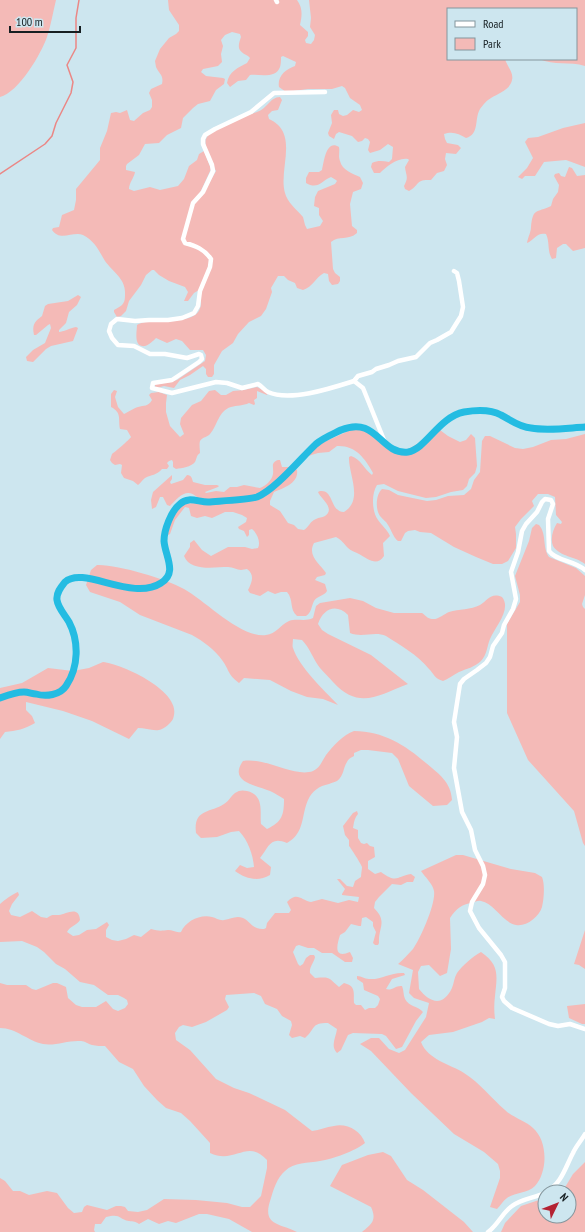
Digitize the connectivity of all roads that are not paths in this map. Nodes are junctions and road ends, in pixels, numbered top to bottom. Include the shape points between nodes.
1 (325, 92) dead end
2 (454, 271) dead end
3 (354, 381) junction
4 (585, 427) edge
5 (384, 442) junction
6 (585, 570) edge
7 (0, 698) edge
8 (585, 1029) edge
9 (585, 1134) edge
10 (557, 1184) edge
11 (537, 1196) edge
12 (488, 1232) edge

1 - 3 street via 274,93 251,112 206,135 203,144 213,171 203,192 193,203 183,239 186,243 201,249 211,259 200,291 198,308 192,314 177,319 117,319 111,324 110,333 118,345 137,347 150,354 187,358 202,355 199,362 176,378 153,384 152,388 155,390 172,393 207,383 221,382 242,388 258,384 275,394 303,394
2 - 3 street via 457,273 463,307 461,316 451,332 430,343 416,357 376,369 358,376
3 - 5 street via 363,388
4 - 5 highway via 532,429 495,412 474,410 450,417 412,451 401,452
5 - 7 highway via 369,430 354,426 343,429 317,443 270,489 259,496 183,502 174,511 165,533 164,544 170,568 168,576 162,582 151,588 136,589 78,576 69,579 59,590 58,604 72,628 76,643 72,674 63,690 51,695 25,692
6 - 8 street via 573,562 556,557 549,551 548,519 553,504 549,499 545,499 522,531 511,572 516,599 513,609 486,663 460,684 454,722 457,737 454,768 462,812 471,830 485,874 470,911 479,928 505,962 505,988 502,997 504,1001 512,1008 549,1024 570,1024
9 - 10 street
11 - 12 street via 513,1205

